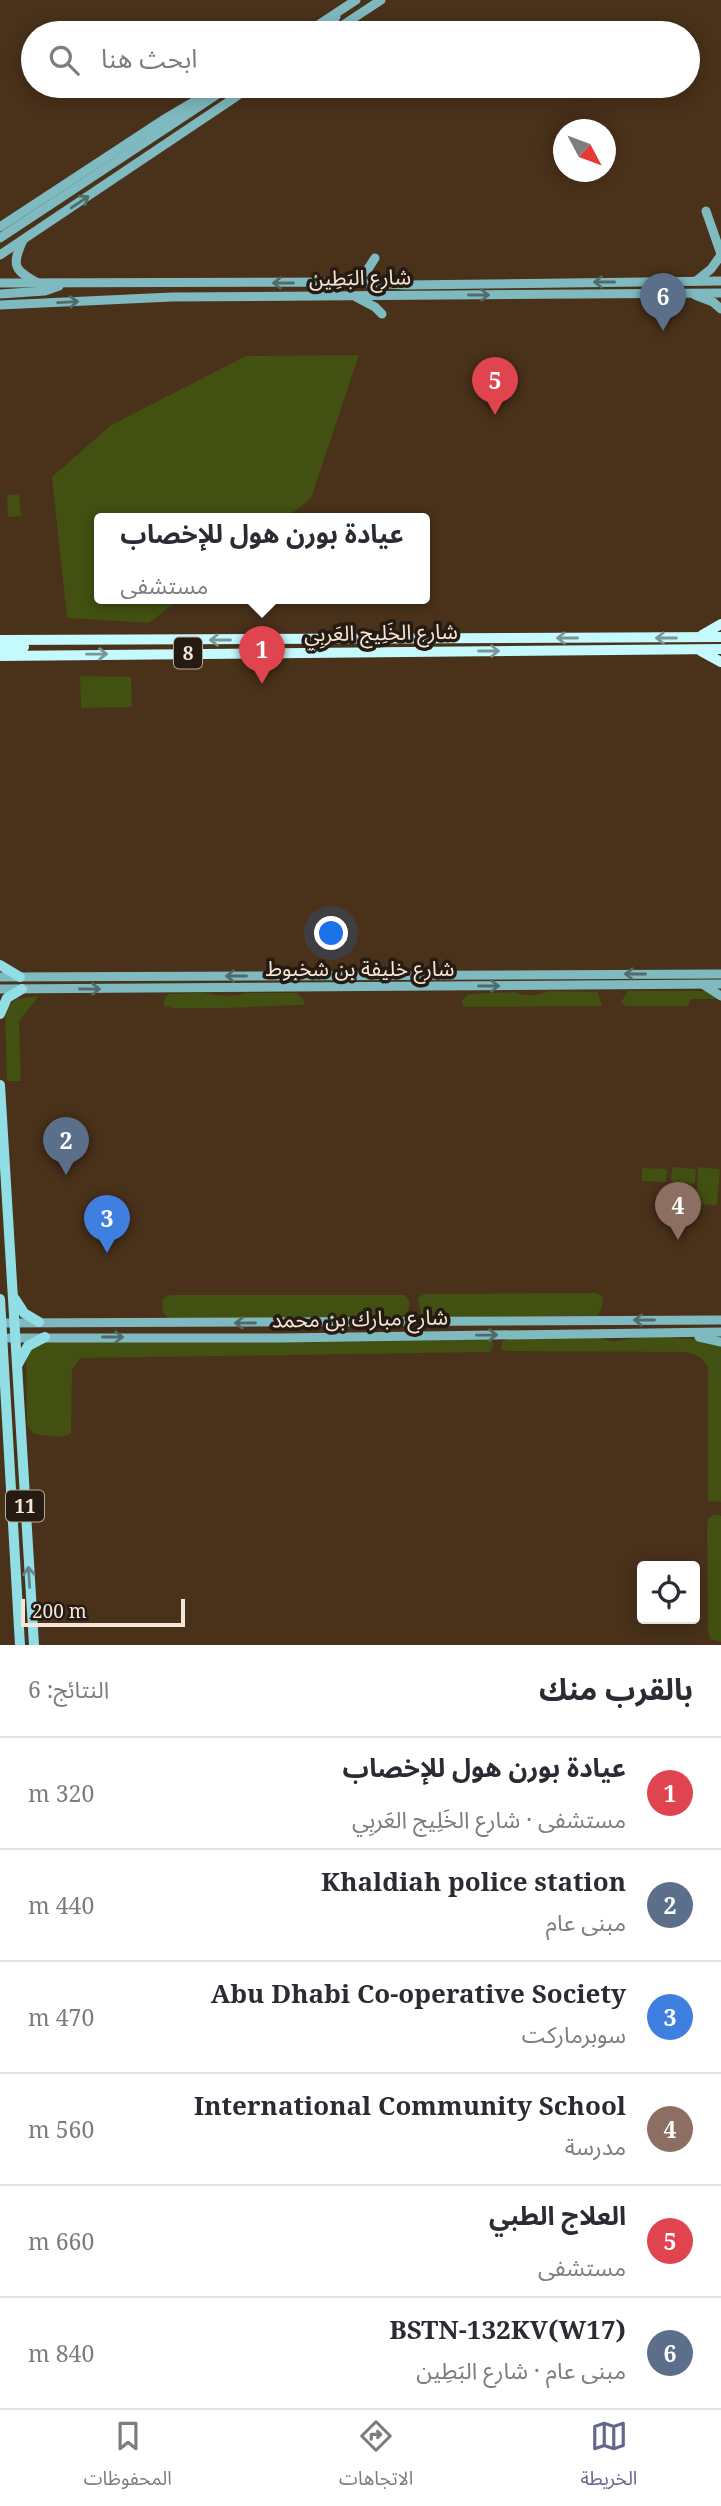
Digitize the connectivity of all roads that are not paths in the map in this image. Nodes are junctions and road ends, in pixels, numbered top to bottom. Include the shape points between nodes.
1 (356, 0) edge
2 (381, 0) edge
3 (347, 6) junction
4 (324, 21) edge
5 (334, 21) edge
6 (349, 21) edge
7 (200, 98) edge
8 (212, 98) edge
9 (234, 98) edge
10 (706, 211) dead end
11 (0, 227) edge
12 (0, 238) edge
13 (24, 240) junction
14 (721, 254) edge
15 (0, 255) edge
16 (375, 258) dead end
17 (696, 281) junction
18 (721, 281) edge
19 (351, 282) junction
20 (0, 283) edge
21 (64, 283) junction
22 (40, 284) junction
23 (691, 293) junction
24 (721, 293) edge
25 (0, 294) edge
26 (354, 296) junction
27 (0, 305) edge
28 (721, 309) edge
29 (382, 314) dead end
30 (721, 624) edge
31 (721, 637) edge
32 (696, 643) junction
33 (2, 648) edge
34 (721, 649) edge
35 (721, 662) edge
36 (721, 963) edge
37 (0, 965) edge
38 (703, 974) junction
39 (721, 974) edge
40 (0, 977) edge
41 (20, 977) junction
42 (721, 984) edge
43 (702, 985) junction
44 (0, 989) edge
45 (22, 989) junction
46 (721, 996) edge
47 (0, 1014) edge
48 (0, 1085) edge
49 (14, 1297) junction
50 (0, 1299) edge
51 (721, 1312) edge
52 (717, 1320) edge
53 (15, 1322) junction
54 (39, 1322) junction
55 (1, 1323) edge
56 (673, 1332) junction
57 (721, 1332) edge
58 (45, 1337) junction
59 (1, 1338) edge
60 (15, 1338) junction
61 (721, 1342) edge
62 (0, 1358) edge
63 (16, 1368) junction
64 (5, 1369) junction
65 (20, 1645) edge
66 (34, 1645) edge

1 - 3 main road
2 - 6 main road
3 - 4 main road
3 - 5 main road
7 - 11 main road
8 - 12 main road
13 -> 9 main road
10 - 14 main road
13 - 15 main road
13 - 22 main road via 16,266
14 - 17 main road via 711,270
16 - 19 main road via 366,272
17 - 18 main road, شارع البَطِين
17 -> 19 main road, شارع البَطِين
19 -> 21 main road, شارع البَطِين
20 - 22 main road, شارع البَطِين
21 - 22 main road, شارع البَطِين
21 - 25 main road via 45,291
23 - 24 main road, شارع البَطِين
26 -> 23 main road, شارع البَطِين
23 - 28 main road
27 -> 26 main road, شارع البَطِين via 172,297
26 - 29 main road
30 - 32 highway
31 - 32 highway, شارع الخَلِيج العَربِي / 8
33 -> 32 highway, شارع الخَلِيج العَربِي / 8
32 -> 33 highway, شارع الخَلِيج العَربِي / 8 via 68,641
32 - 34 highway, شارع الخَلِيج العَربِي / 8
32 - 35 highway
36 - 38 main road
37 - 41 main road
38 - 39 main road, شارع خليفة بن شخبوط
38 -> 41 main road, شارع خليفة بن شخبوط
40 - 41 main road, شارع خليفة بن شخبوط
42 - 43 main road, شارع خليفة بن شخبوط
45 -> 43 main road, شارع خليفة بن شخبوط
43 - 46 main road
44 - 45 main road, شارع خليفة بن شخبوط
45 - 47 main road via 5,1001
48 - 49 main road, 11
49 - 53 main road, 11
49 - 54 main road via 24,1313
50 - 55 main road, 11
51 - 52 main road
52 -> 54 main road, شارع مبارك بن محمد
53 - 54 main road, شارع مبارك بن محمد
53 - 55 main road, شارع مبارك بن محمد
53 - 60 main road, 11
55 - 59 main road, 11
56 - 57 main road, شارع مبارك بن محمد
58 -> 56 main road, شارع مبارك بن محمد
56 - 61 main road
58 - 60 main road, شارع مبارك بن محمد
58 - 63 main road via 28,1346
59 - 60 main road, شارع مبارك بن محمد
59 - 64 main road, 11
60 - 63 main road, 11
62 - 64 main road
66 -> 63 main road, 11
64 - 65 main road, 11

